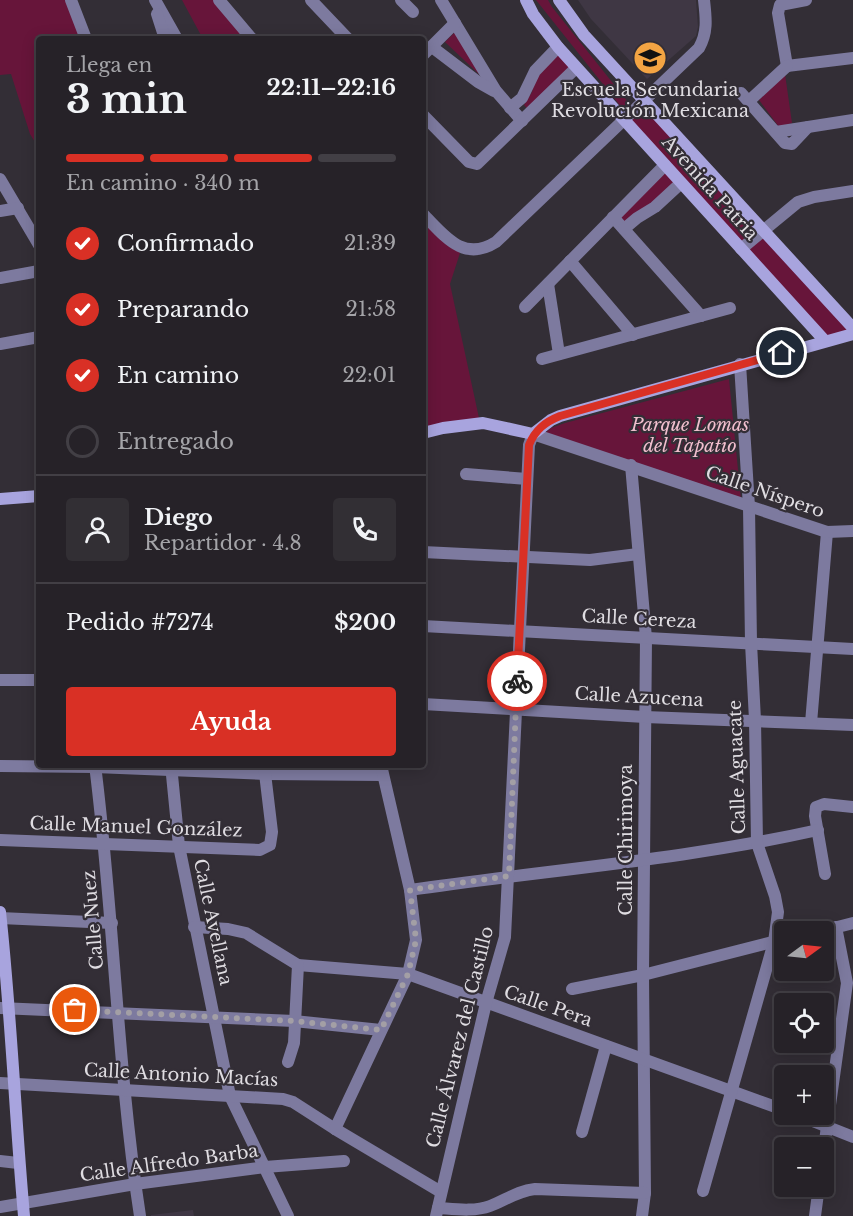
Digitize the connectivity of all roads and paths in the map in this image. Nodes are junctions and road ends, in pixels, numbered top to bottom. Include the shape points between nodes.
1 (70, 0) edge
2 (154, 0) edge
3 (219, 0) edge
4 (311, 0) edge
5 (401, 0) edge
6 (441, 0) edge
7 (526, 0) edge
8 (559, 0) edge
9 (704, 0) edge
10 (807, 0) edge
11 (413, 12) dead end
12 (456, 23) junction
13 (85, 36) edge
14 (164, 36) edge
15 (175, 36) edge
16 (249, 36) edge
17 (345, 36) edge
18 (558, 47) junction
19 (427, 51) edge
20 (853, 58) edge
21 (787, 66) junction
22 (576, 68) junction
23 (495, 91) junction
24 (644, 101) junction
25 (510, 108) junction
26 (426, 119) edge
27 (624, 120) junction
28 (853, 120) edge
29 (522, 121) junction
30 (664, 165) junction
31 (0, 178) edge
32 (681, 183) junction
33 (853, 191) edge
34 (18, 208) junction
35 (0, 211) edge
36 (426, 217) edge
37 (613, 217) junction
38 (624, 229) junction
39 (763, 230) junction
40 (36, 240) edge
41 (741, 249) junction
42 (570, 261) junction
43 (36, 272) edge
44 (0, 278) edge
45 (548, 284) junction
46 (525, 307) dead end
47 (730, 308) dead end
48 (701, 316) junction
49 (853, 328) edge
50 (853, 334) edge
51 (633, 335) junction
52 (36, 338) edge
53 (825, 342) junction
54 (0, 344) edge
55 (559, 354) junction
56 (542, 359) dead end
57 (740, 364) junction
58 (426, 432) edge
59 (533, 434) junction
60 (631, 465) junction
61 (466, 474) dead end
62 (527, 479) junction
63 (36, 496) edge
64 (0, 499) edge
65 (749, 507) junction
66 (853, 531) edge
67 (827, 532) junction
68 (426, 552) edge
69 (638, 554) junction
70 (524, 557) junction
71 (426, 626) edge
72 (520, 630) junction
73 (646, 638) junction
74 (750, 643) junction
75 (817, 647) junction
76 (853, 649) edge
77 (0, 680) edge
78 (36, 680) edge
79 (426, 704) edge
80 (515, 709) junction
81 (645, 717) junction
82 (755, 720) junction
83 (812, 723) junction
84 (853, 725) edge
85 (0, 766) edge
86 (36, 766) edge
87 (95, 768) edge
88 (171, 768) edge
89 (265, 770) edge
90 (382, 770) edge
91 (853, 807) edge
92 (818, 830) junction
93 (0, 840) edge
94 (757, 843) junction
95 (104, 844) junction
96 (178, 846) junction
97 (644, 861) junction
98 (825, 874) dead end
99 (509, 876) junction
100 (410, 890) junction
101 (0, 912) edge
102 (0, 918) edge
103 (778, 921) edge
104 (112, 923) junction
105 (853, 923) edge
106 (194, 927) junction
107 (836, 927) joint
108 (774, 941) edge
109 (774, 956) edge
110 (298, 965) junction
111 (408, 974) junction
112 (644, 975) junction
113 (572, 990) dead end
114 (486, 1003) junction
115 (4, 1008) edge
116 (118, 1012) junction
117 (215, 1019) junction
118 (294, 1021) junction
119 (381, 1030) junction
120 (606, 1046) junction
121 (645, 1059) junction
122 (288, 1062) dead end
123 (0, 1083) edge
124 (15, 1084) junction
125 (124, 1090) junction
126 (732, 1090) junction
127 (230, 1096) junction
128 (774, 1106) edge
129 (826, 1126) junction
130 (335, 1129) junction
131 (582, 1132) dead end
132 (825, 1137) edge
133 (853, 1137) edge
134 (0, 1161) edge
135 (344, 1161) dead end
136 (18, 1163) junction
137 (265, 1167) junction
138 (135, 1184) junction
139 (703, 1191) dead end
140 (441, 1192) junction
141 (645, 1193) junction
142 (818, 1197) edge
143 (0, 1207) edge
144 (23, 1210) edge
145 (437, 1212) edge
146 (140, 1216) edge
147 (288, 1216) edge
148 (642, 1216) edge
149 (815, 1216) edge

1 - 13 street
2 - 14 street
2 - 15 street
3 - 16 street
4 - 17 street
5 - 11 street
6 - 12 street
7 - 18 street, Avenida Patria
8 - 24 street, Avenida Patria
9 - 24 street via 707,26 699,48
10 - 21 street via 780,5
12 - 19 street
12 - 23 street
18 - 22 street, Avenida Patria
18 - 25 street via 535,71 522,98
19 - 23 street
20 - 21 street
21 - 28 street via 745,97 776,132
22 - 27 street, Avenida Patria
22 - 29 street
23 - 25 street
24 - 27 street
24 - 39 street, Avenida Patria
25 - 29 street
26 - 29 street via 474,164
27 - 30 street, Avenida Patria
27 - 36 street via 487,248 476,251 458,246
30 - 32 street, Avenida Patria
30 - 37 street
31 - 34 street
32 - 38 street
32 - 41 street, Avenida Patria
33 - 39 street via 798,202
34 - 35 street
34 - 40 street
37 - 38 street
37 - 42 street
38 - 48 street
39 - 41 street
39 - 49 street, Avenida Patria
41 - 53 street, Avenida Patria
42 - 45 street
42 - 51 street
43 - 44 street
45 - 46 street
45 - 55 street
47 - 48 street
48 - 51 street
50 - 53 street
51 - 55 street
52 - 54 street
53 - 57 street
55 - 56 street
57 - 59 street via 560,416
57 - 65 street, Calle Aguacate
58 - 59 street, Calle Níspero via 483,423
59 - 60 street, Calle Níspero
59 - 62 street, Calle Álvarez del Castillo
60 - 65 street, Calle Níspero
60 - 69 street, Calle Chirimoya
61 - 62 street
62 - 70 street, Calle Álvarez del Castillo
63 - 64 street
65 - 67 street, Calle Níspero
65 - 74 street, Calle Aguacate
66 - 67 street, Calle Níspero
67 - 75 street
68 - 70 street
69 - 70 street via 590,560
69 - 73 street, Calle Chirimoya
70 - 72 street, Calle Álvarez del Castillo
71 - 72 street, Calle Cereza
72 - 73 street, Calle Cereza
72 - 80 street, Calle Álvarez del Castillo
73 - 74 street, Calle Cereza
73 - 81 street, Calle Chirimoya
74 - 75 street, Calle Cereza
74 - 82 street, Calle Aguacate
75 - 76 street, Calle Cereza
75 - 83 street
77 - 78 street
79 - 80 street, Calle Azucena
80 - 81 street, Calle Azucena
80 - 99 street, Calle Álvarez del Castillo
81 - 82 street, Calle Azucena
81 - 97 street, Calle Chirimoya
82 - 83 street, Calle Azucena
82 - 94 street, Calle Aguacate
83 - 84 street, Calle Azucena
85 - 86 street
87 - 95 street, Calle Nuez
88 - 89 street
88 - 96 street, Calle Avellana
89 - 90 street
89 - 96 street, Calle Manuel González via 270,845 260,850
90 - 100 street
91 - 92 street via 816,807
92 - 94 street
92 - 98 street
93 - 95 street, Calle Manuel González
94 - 97 street
94 - 103 street, Calle Aguacate via 775,896
95 - 96 street, Calle Manuel González
95 - 104 street, Calle Nuez
96 - 106 street, Calle Avellana
97 - 99 street
97 - 112 street, Calle Chirimoya
99 - 100 street
99 - 114 street, Calle Álvarez del Castillo via 505,937
100 - 111 street via 416,940
101 - 102 street
102 - 104 street
102 - 115 street
104 - 116 street, Calle Nuez
105 - 107 street
106 - 110 street, Calle Pera via 246,933
106 - 117 street, Calle Avellana
107 - 129 street via 847,983
108 - 112 street
109 - 126 street, Calle Aguacate
110 - 111 street, Calle Pera
110 - 118 street
111 - 114 street, Calle Pera
111 - 119 street
112 - 113 street
112 - 121 street, Calle Chirimoya
114 - 120 street, Calle Pera
114 - 140 street, Calle Álvarez del Castillo
115 - 116 street
115 - 124 street
116 - 117 street
116 - 125 street, Calle Nuez
117 - 118 street
117 - 127 street, Calle Avellana
118 - 119 street
118 - 122 street via 294,1043
119 - 130 street
120 - 121 street, Calle Pera
120 - 131 street
121 - 126 street, Calle Pera
121 - 141 street, Calle Chirimoya
123 - 124 street, Calle Antonio Macías
124 - 125 street, Calle Antonio Macías
124 - 136 street
125 - 127 street, Calle Antonio Macías
125 - 138 street, Calle Nuez
126 - 128 street, Calle Pera
126 - 139 street, Calle Aguacate
127 - 130 street, Calle Antonio Macías via 283,1098
127 - 137 street, Calle Avellana
129 - 132 street
129 - 133 street
130 - 140 street, Calle Antonio Macías
134 - 136 street
135 - 137 street, Calle Alfredo Barba
136 - 144 street
137 - 138 street, Calle Alfredo Barba
137 - 147 street, Calle Avellana
138 - 144 street, Calle Alfredo Barba
138 - 146 street, Calle Nuez
140 - 145 street, Calle Álvarez del Castillo
141 - 145 street via 522,1190 489,1206
141 - 148 street, Calle Chirimoya
142 - 149 street
143 - 144 street, Calle Alfredo Barba

